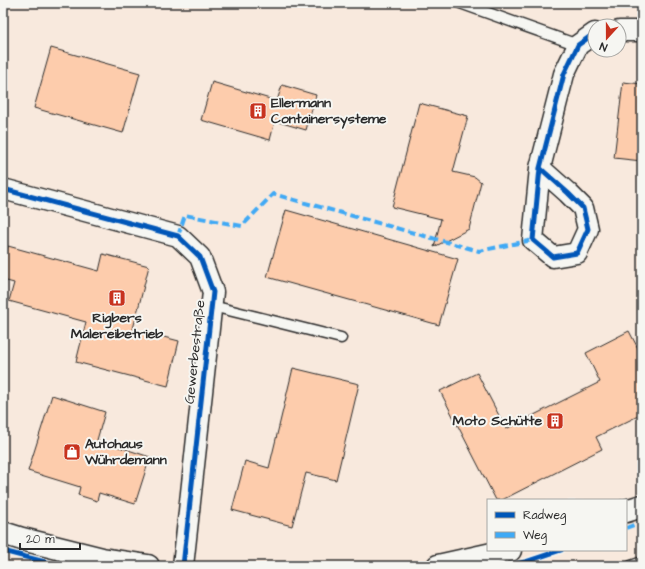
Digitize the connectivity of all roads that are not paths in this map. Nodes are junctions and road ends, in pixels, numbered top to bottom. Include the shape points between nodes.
1 (460, 3) edge
2 (485, 7) edge
3 (627, 31) edge
4 (642, 31) edge
5 (587, 39) edge
6 (578, 45) junction
7 (540, 168) dead end
8 (3, 189) edge
9 (212, 306) junction
10 (341, 338) dead end
11 (642, 506) edge
12 (627, 511) edge
13 (3, 533) edge
14 (506, 551) edge
15 (642, 562) edge
16 (148, 566) edge
17 (183, 566) edge
18 (438, 566) edge
19 (631, 566) edge

1 - 2 lane
2 - 6 lane
3 - 4 street
5 - 6 street
6 - 7 street via 564,74
8 - 9 street, Gewerbestraße via 178,236 200,257 213,292
9 - 10 lane
9 - 17 street, Gewerbestraße
11 - 12 street
13 - 16 street via 102,559
14 - 18 street
15 - 19 lane

